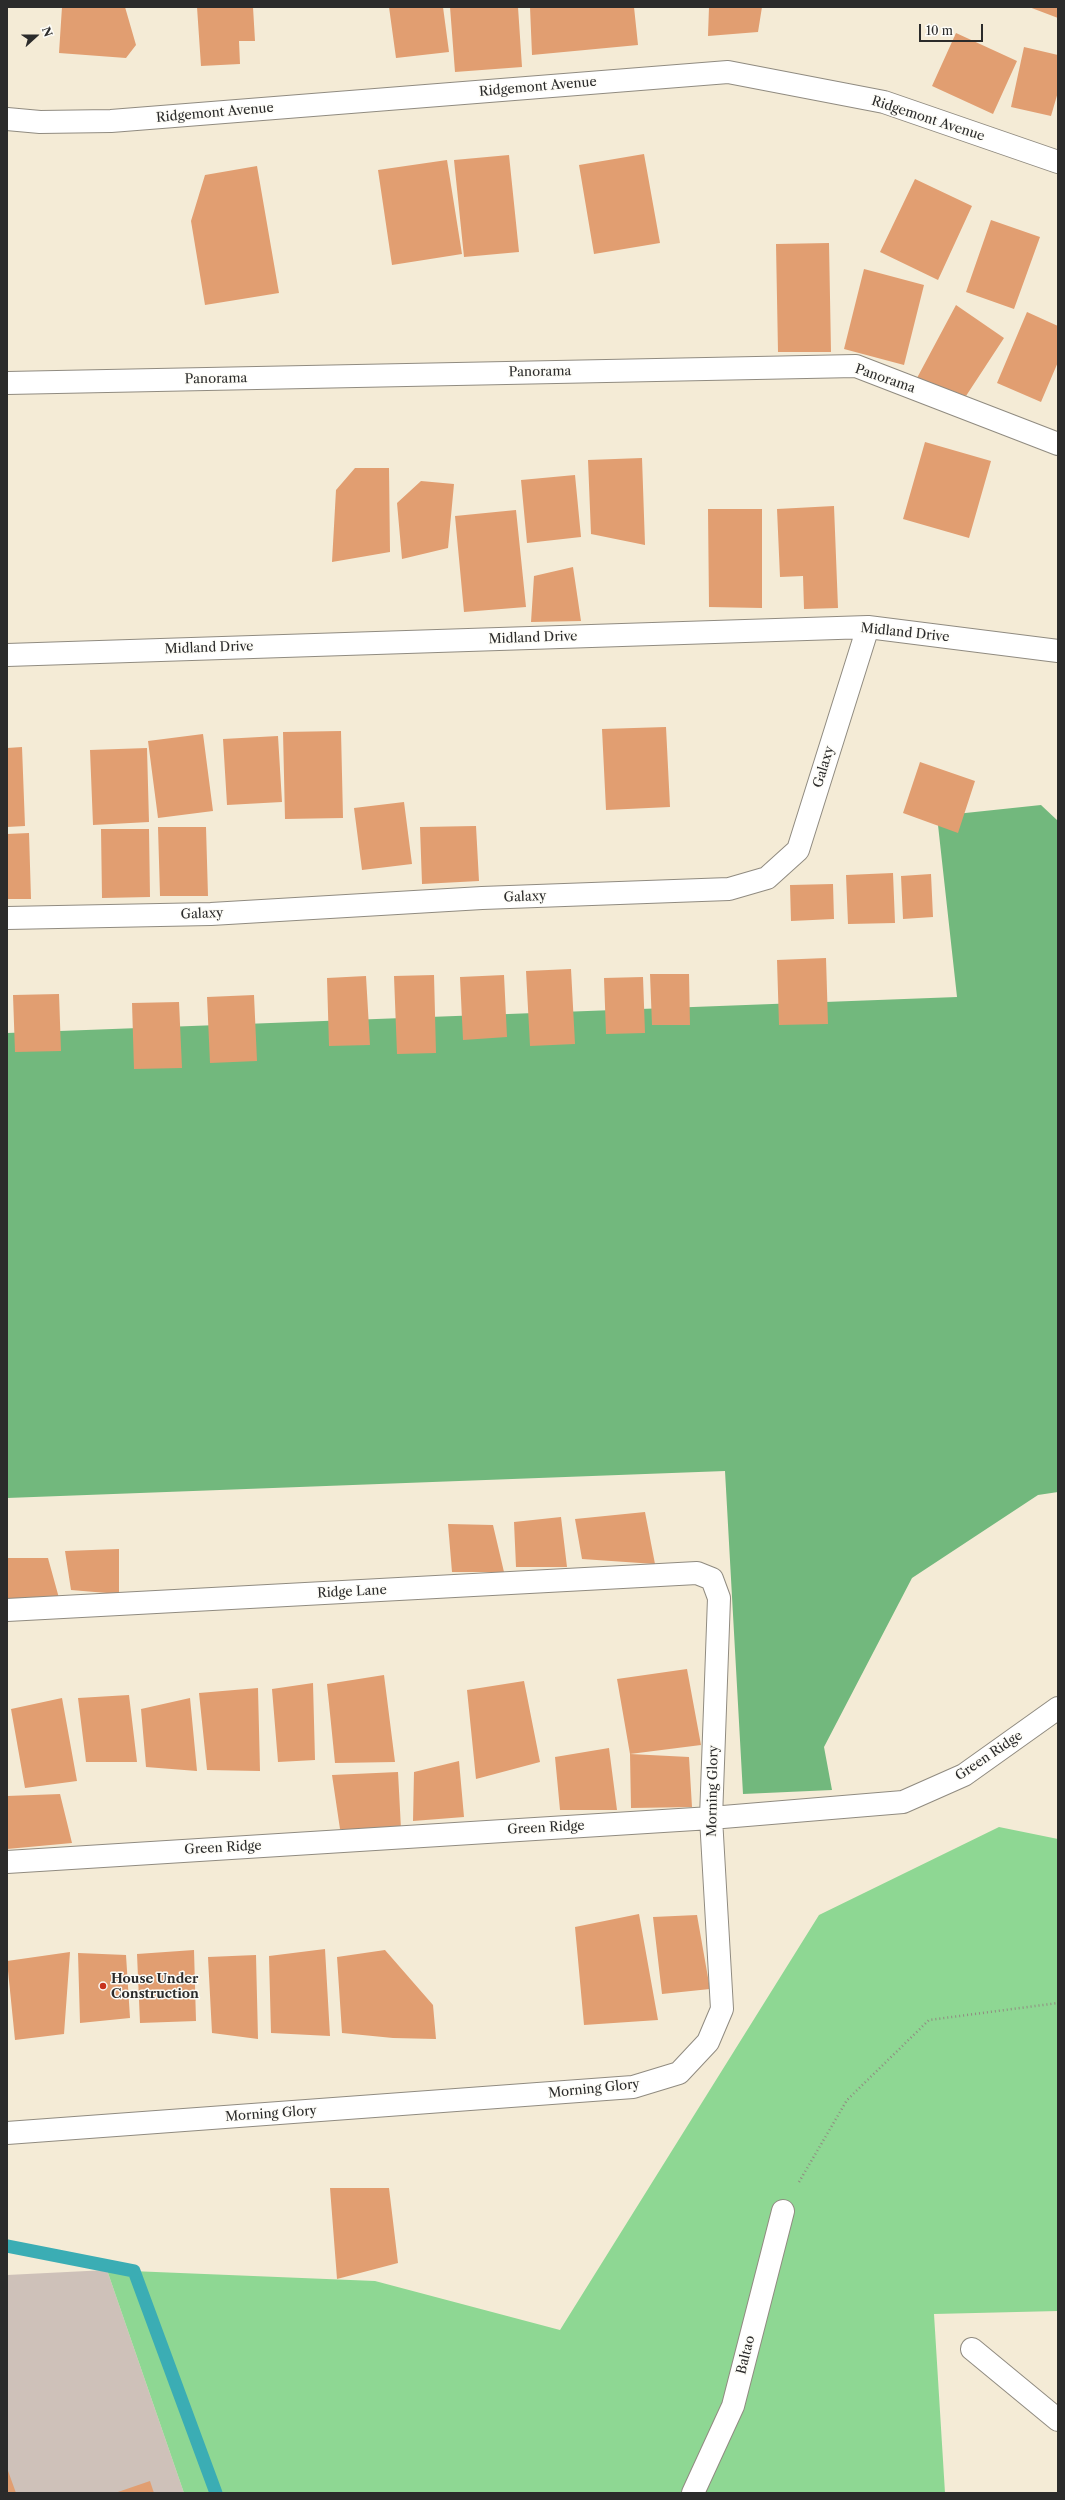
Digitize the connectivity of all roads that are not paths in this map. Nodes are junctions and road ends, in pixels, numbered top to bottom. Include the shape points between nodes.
1 (7, 119) edge
2 (1058, 162) edge
3 (7, 383) edge
4 (1058, 444) edge
5 (868, 627) junction
6 (1058, 652) edge
7 (7, 655) edge
8 (7, 918) edge
9 (697, 1573) joint
10 (7, 1610) edge
11 (1058, 1708) edge
12 (710, 1818) junction
13 (7, 1862) edge
14 (7, 2133) edge
15 (783, 2211) road end
16 (972, 2348) dead end
17 (1058, 2420) edge
18 (694, 2493) edge

1 - 2 street, Ridgemont Avenue via 40,122 111,121 728,72 884,102
3 - 4 street, Panorama via 856,366
5 - 6 street, Midland Drive
5 - 7 street, Midland Drive
5 - 8 street, Galaxy via 798,850 767,878 729,889 482,898 211,914
9 - 10 street, Ridge Lane
9 - 12 street, Morning Glory via 712,1580 719,1598
11 - 12 street, Green Ridge via 964,1775 903,1802
12 - 13 street, Green Ridge
12 - 14 street, Morning Glory via 722,2009 708,2042 679,2073 633,2088
15 - 18 street, Baltao via 733,2406
16 - 17 street

